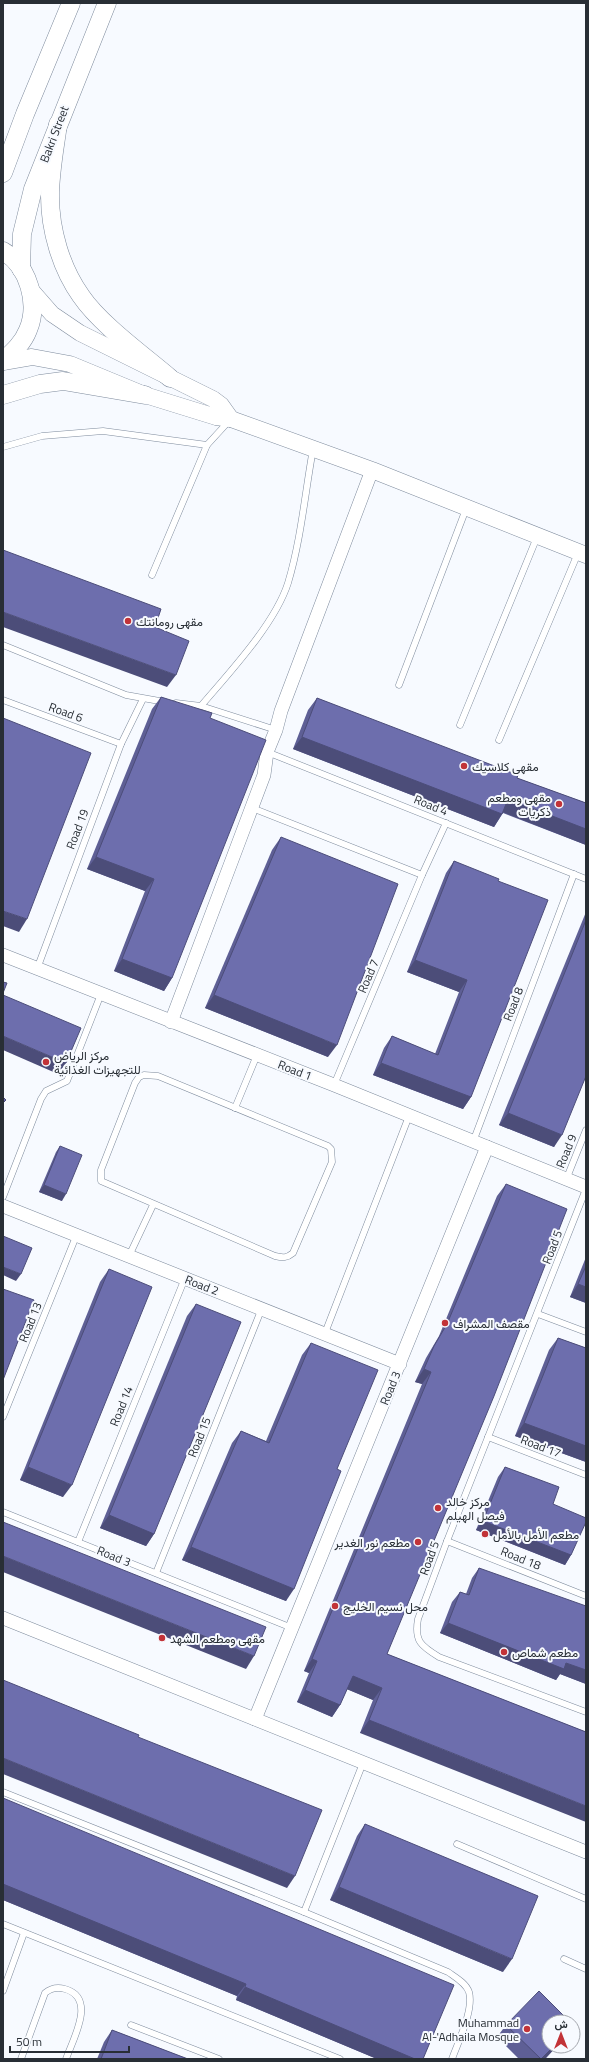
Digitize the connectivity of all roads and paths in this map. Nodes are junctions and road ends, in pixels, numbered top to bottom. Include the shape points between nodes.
1 (71, 3) edge
2 (107, 3) edge
3 (25, 114) junction
4 (58, 124) junction
5 (3, 149) edge
6 (3, 173) edge
7 (3, 251) edge
8 (21, 269) junction
9 (31, 290) junction
10 (3, 361) edge
11 (170, 378) junction
12 (3, 395) edge
13 (145, 395) junction
14 (231, 419) junction
15 (206, 445) junction
16 (3, 447) edge
17 (313, 448) junction
18 (372, 470) junction
19 (466, 507) junction
20 (537, 535) junction
21 (582, 553) edge
22 (152, 576) dead end
23 (3, 646) edge
24 (399, 685) dead end
25 (143, 699) junction
26 (3, 700) edge
27 (201, 706) junction
28 (460, 725) dead end
29 (276, 730) junction
30 (499, 740) dead end
31 (121, 744) junction
32 (267, 752) junction
33 (252, 808) junction
34 (446, 823) junction
35 (574, 874) junction
36 (422, 875) junction
37 (586, 879) edge
38 (3, 955) edge
39 (37, 969) junction
40 (101, 994) junction
41 (171, 1022) junction
42 (257, 1055) junction
43 (334, 1085) junction
44 (235, 1108) junction
45 (409, 1116) junction
46 (586, 1130) edge
47 (473, 1142) junction
48 (486, 1147) junction
49 (566, 1180) junction
50 (586, 1188) edge
51 (3, 1197) edge
52 (153, 1205) junction
53 (3, 1206) edge
54 (77, 1234) junction
55 (129, 1256) junction
56 (185, 1278) junction
57 (262, 1308) junction
58 (538, 1314) junction
59 (586, 1332) edge
60 (325, 1333) junction
61 (400, 1364) junction
62 (3, 1417) edge
63 (488, 1437) junction
64 (586, 1475) edge
65 (3, 1512) edge
66 (447, 1541) junction
67 (78, 1542) junction
68 (156, 1574) junction
69 (586, 1596) edge
70 (3, 1618) edge
71 (292, 1628) junction
72 (586, 1712) edge
73 (255, 1719) junction
74 (363, 1763) junction
75 (3, 1792) edge
76 (457, 1844) dead end
77 (586, 1852) edge
78 (586, 1899) edge
79 (304, 1912) junction
80 (3, 1924) edge
81 (24, 1933) junction
82 (564, 1959) dead end
83 (586, 1969) edge
84 (3, 1990) edge
85 (131, 2025) dead end
86 (21, 2059) edge
87 (66, 2059) edge
88 (219, 2059) edge
89 (340, 2059) edge
90 (452, 2059) edge

1 - 3 main road
2 - 4 main road, Bakri Street
3 - 5 main road
3 - 6 main road
4 - 8 main road, Bakri Street via 33,189 22,234
4 - 11 main road via 50,196 53,231 64,266 85,301 109,326
7 - 8 main road
8 - 9 main road
9 - 10 main road via 33,310 28,330 18,348
9 - 11 street via 52,314 80,333
10 - 13 street via 32,357 70,364
11 - 14 street via 221,404
12 - 13 main road via 40,384 63,381
13 - 14 street via 216,417
14 - 15 lane
14 - 17 street
15 - 16 lane via 103,431 42,436
15 - 22 lane
17 - 18 street
17 - 27 lane via 288,584 271,617 244,655
18 - 19 street
18 - 29 street via 280,711
19 - 20 street
19 - 24 lane
20 - 21 street
20 - 28 lane
21 - 30 lane
23 - 25 lane via 104,687
25 - 27 lane
25 - 31 lane, Road 19
26 - 31 lane, Road 6
27 - 29 lane
29 - 32 street
31 - 39 lane, Road 19
32 - 33 street via 264,775
32 - 34 lane, Road 4
33 - 36 lane
33 - 41 street
34 - 35 lane, Road 4
34 - 36 lane, Road 7
35 - 37 lane, Road 4
35 - 47 lane, Road 8
36 - 43 lane, Road 7
38 - 39 street, Road 1
39 - 40 street, Road 1
40 - 41 street, Road 1
40 - 51 lane via 67,1081 46,1092 40,1099
41 - 42 street, Road 1
42 - 43 street, Road 1
42 - 44 lane
43 - 45 street, Road 1
44 - 52 lane via 158,1076 139,1077 100,1177 104,1184
44 - 52 lane via 331,1149 332,1162 294,1253 289,1257 275,1256
45 - 47 street, Road 1
45 - 60 lane
46 - 49 lane, Road 9
47 - 48 street, Road 1
48 - 49 street, Road 1
48 - 61 street, Road 3
49 - 50 street, Road 1
50 - 58 lane, Road 5
52 - 55 lane
53 - 54 street, Road 2
54 - 55 street, Road 2
54 - 62 lane, Road 13
55 - 56 street, Road 2
56 - 57 street, Road 2
56 - 67 lane, Road 14
57 - 60 street, Road 2
57 - 68 lane, Road 15
58 - 59 lane
58 - 63 lane, Road 5
60 - 61 street, Road 2
61 - 71 street, Road 3
63 - 64 lane, Road 17
63 - 66 lane, Road 5
65 - 67 lane, Road 3
66 - 69 lane, Road 18
66 - 72 lane, Road 5 via 418,1619 416,1630 424,1648 439,1657
67 - 68 lane, Road 3
68 - 71 lane, Road 3
70 - 73 street
71 - 73 street, Road 3
73 - 74 street
74 - 77 street
74 - 79 lane
75 - 79 lane
76 - 78 lane
79 - 90 lane via 448,1972 459,1980 468,1991 469,2001
80 - 81 lane
81 - 84 lane
81 - 89 lane
82 - 83 lane
85 - 88 lane
86 - 87 lane via 45,1993 61,1987 76,1994 82,2004 82,2016

